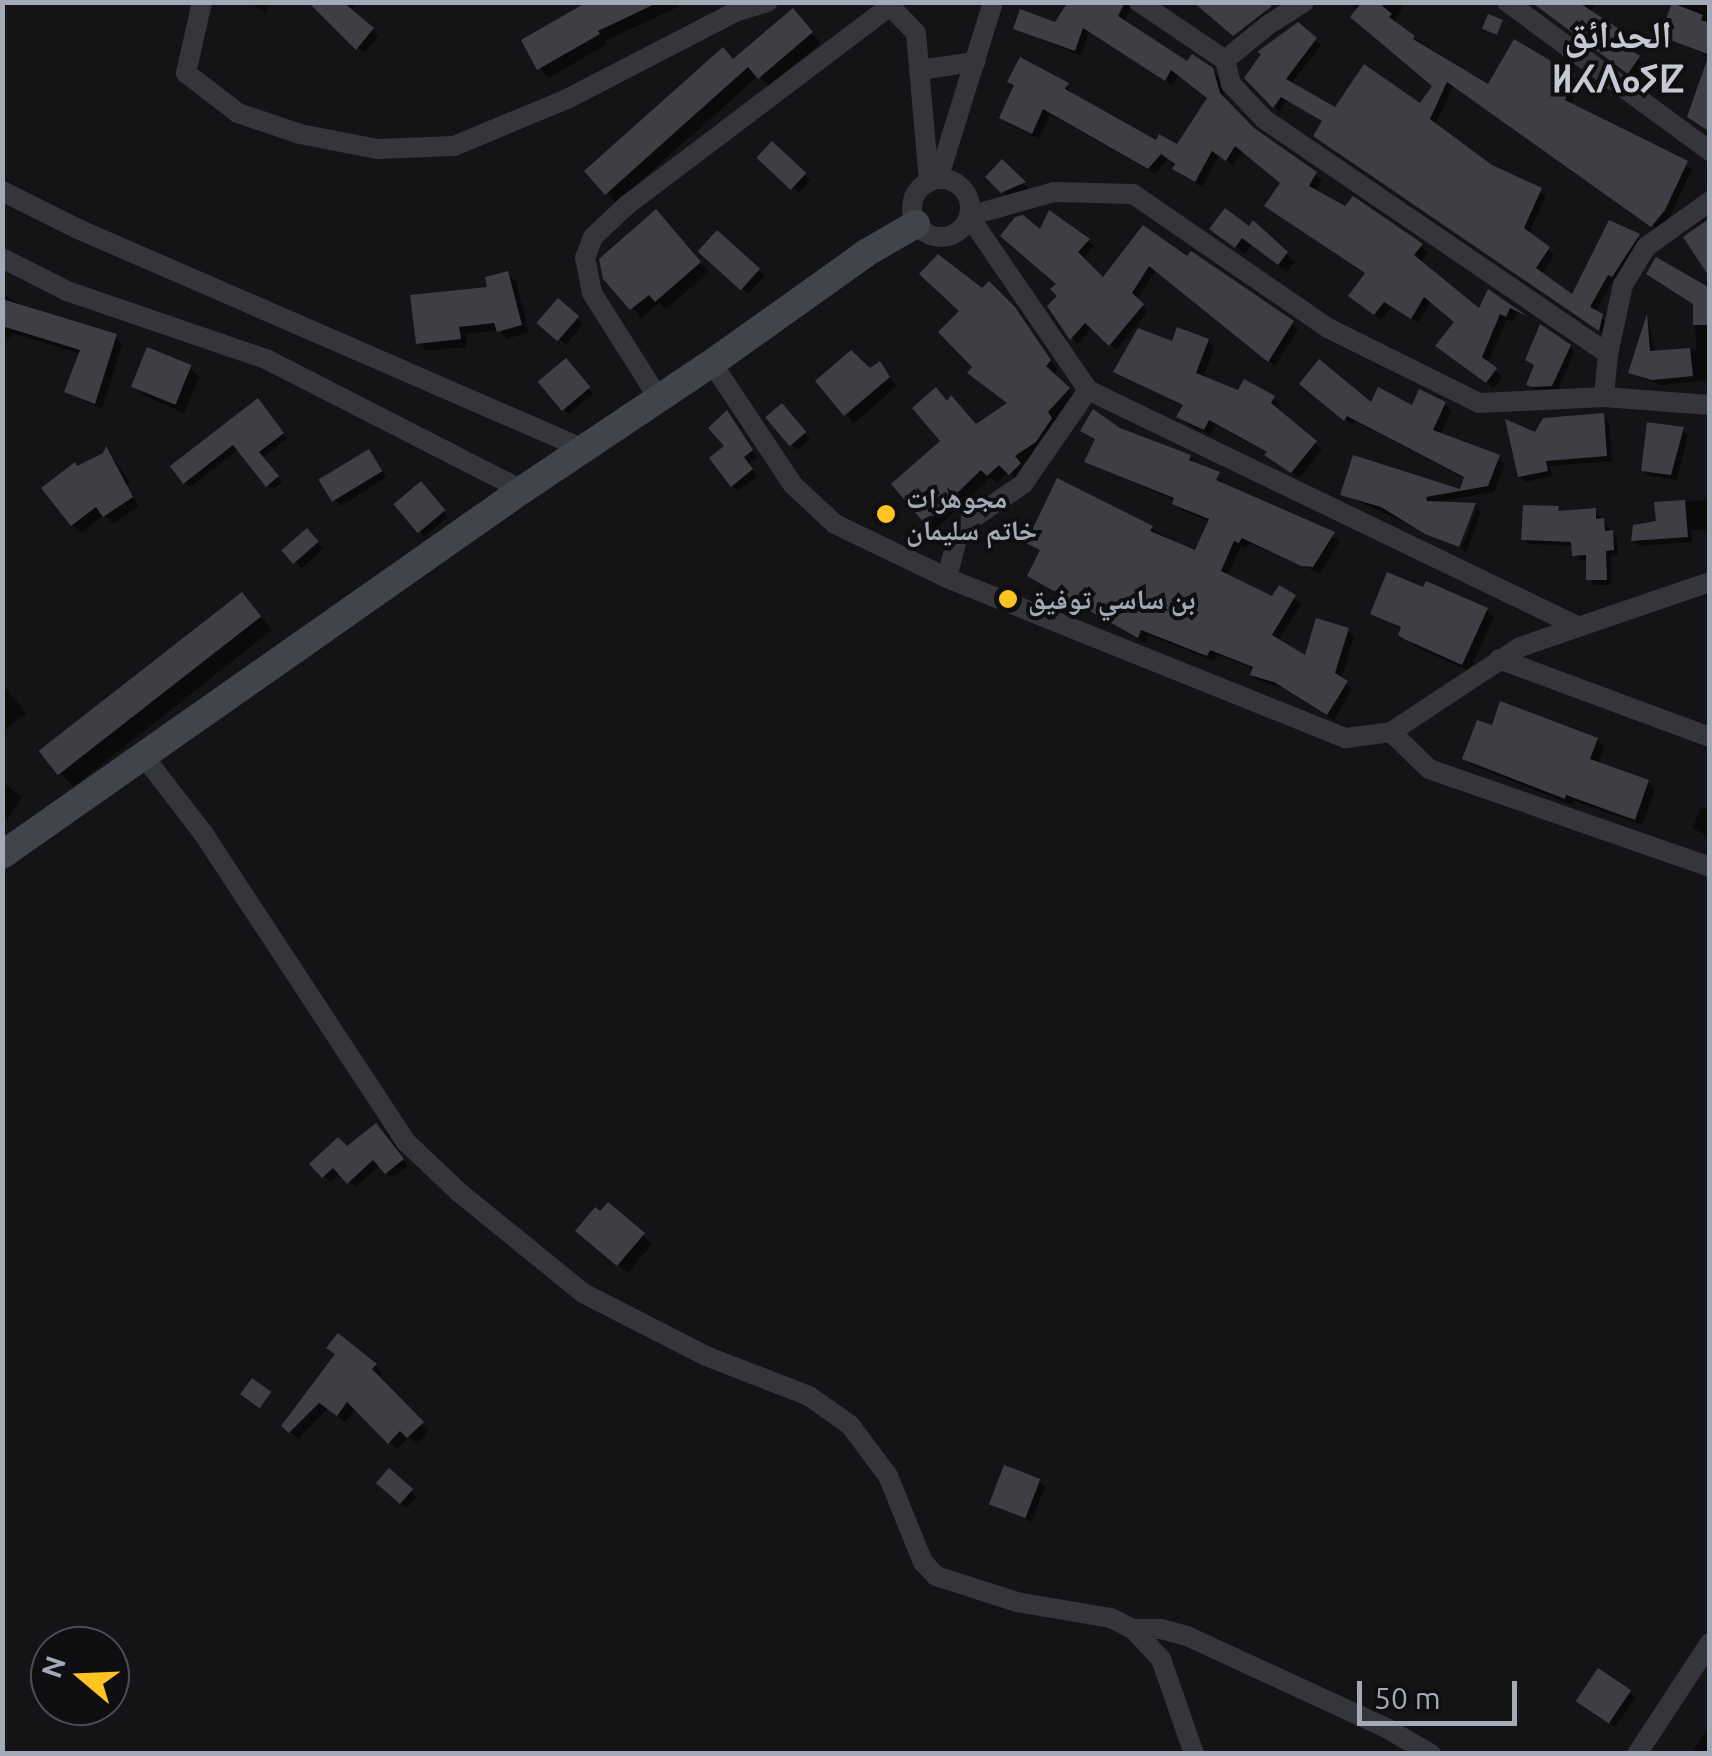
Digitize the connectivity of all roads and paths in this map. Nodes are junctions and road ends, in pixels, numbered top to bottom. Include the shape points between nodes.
1 (768, 2) edge
2 (994, 2) edge
3 (1139, 2) edge
4 (1304, 2) edge
5 (1507, 2) edge
6 (889, 4) edge
7 (203, 5) edge
8 (1225, 60) junction
9 (975, 62) junction
10 (919, 70) junction
11 (1710, 151) edge
12 (933, 180) junction
13 (2, 191) edge
14 (1710, 200) edge
15 (969, 216) junction
16 (916, 224) junction
17 (2, 258) edge
18 (1608, 354) junction
19 (712, 364) junction
20 (1088, 390) junction
21 (1604, 397) junction
22 (659, 399) junction
23 (1710, 405) edge
24 (584, 449) junction
25 (522, 490) junction
26 (947, 578) junction
27 (1710, 582) edge
28 (1578, 626) junction
29 (1499, 659) junction
30 (1391, 732) junction
31 (1710, 738) edge
32 (145, 758) junction
33 (2, 855) edge
34 (1710, 866) edge
35 (1133, 1629) junction
36 (1710, 1643) edge
37 (1194, 1754) edge
38 (1431, 1754) edge
39 (1637, 1754) edge

1 - 7 street via 454,146 378,149 238,113 186,73
2 - 9 street
3 - 8 street
4 - 8 street
5 - 11 street
6 - 10 street via 916,33
6 - 22 street via 594,238 585,258 592,294
8 - 18 street via 1231,84 1264,119
9 - 10 street
9 - 12 street
10 - 12 street
12 - 15 street via 960,186
12 - 16 street via 915,196
13 - 24 street
14 - 18 street via 1646,246 1623,286
15 - 16 street via 950,236 931,236
15 - 20 street
15 - 21 street via 1054,192 1132,194 1328,328 1478,404
16 - 19 street
17 - 25 street via 68,291 266,359
18 - 21 street
19 - 22 street
19 - 26 street via 793,485 835,524
20 - 26 street via 1023,484 960,528
20 - 28 street
21 - 23 street
22 - 24 street
24 - 25 street
25 - 32 street
26 - 30 street via 1346,738
27 - 28 street
28 - 29 street
29 - 30 street
29 - 31 street
30 - 34 street via 1429,769
32 - 33 street
32 - 35 street via 266,926 405,1141 460,1193 583,1294 706,1356 810,1396 850,1425 888,1476 923,1562 936,1576
35 - 37 street via 1161,1659
35 - 38 street via 1187,1636
36 - 39 street

